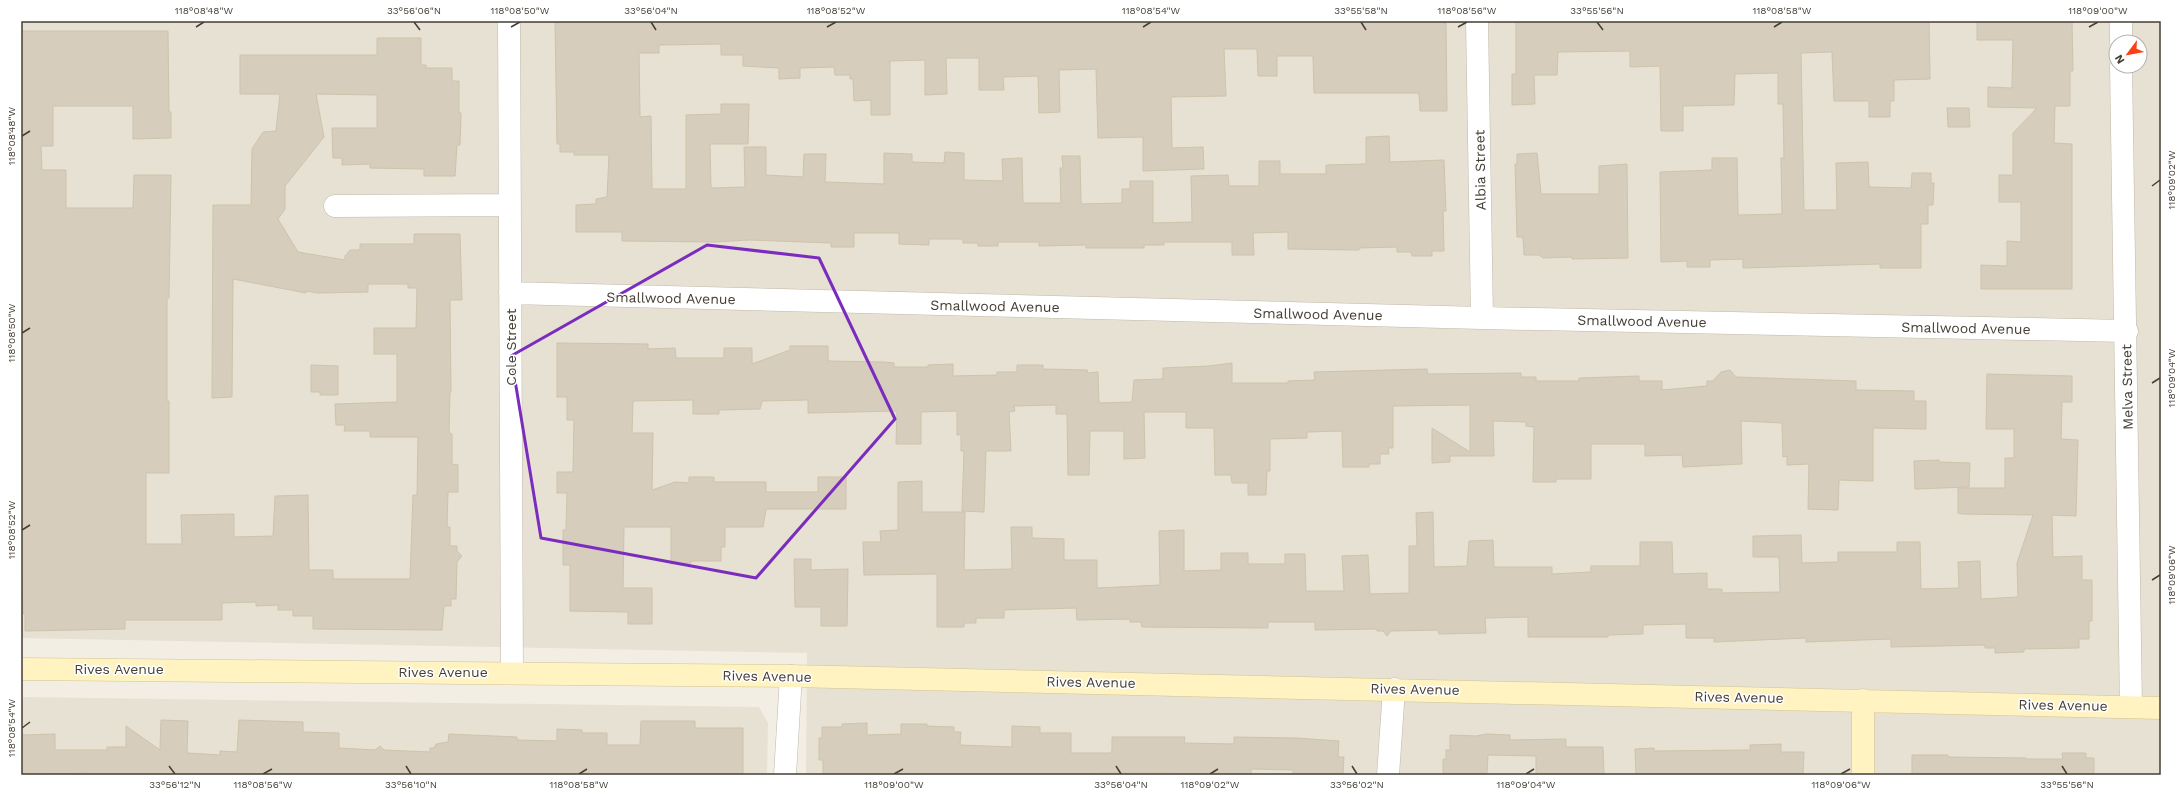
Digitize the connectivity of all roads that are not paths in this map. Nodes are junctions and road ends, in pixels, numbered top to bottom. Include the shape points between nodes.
1 (508, 21) edge
2 (1478, 21) edge
3 (2120, 21) edge
4 (2121, 34) edge
5 (2121, 74) edge
6 (510, 205) junction
7 (335, 206) dead end
8 (510, 293) junction
9 (1482, 318) junction
10 (2127, 331) junction
11 (21, 668) edge
12 (512, 672) junction
13 (791, 676) junction
14 (1394, 689) junction
15 (1863, 700) junction
16 (2131, 707) junction
17 (2161, 708) edge
18 (785, 775) edge
19 (1388, 775) edge
20 (1864, 775) edge

1 - 6 street, Cole Street
2 - 9 street, Albia Street
3 - 4 street
5 - 10 street, Melva Street
6 - 7 street
6 - 8 street, Cole Street
8 - 9 street, Smallwood Avenue
8 - 12 street, Cole Street
9 - 10 street, Smallwood Avenue
10 - 16 street, Melva Street
11 - 12 street, Rives Avenue
12 - 13 street, Rives Avenue
13 - 14 street, Rives Avenue
13 - 18 street
14 - 15 street, Rives Avenue
14 - 19 street
15 - 16 street, Rives Avenue
15 - 20 street
16 - 17 street, Rives Avenue

